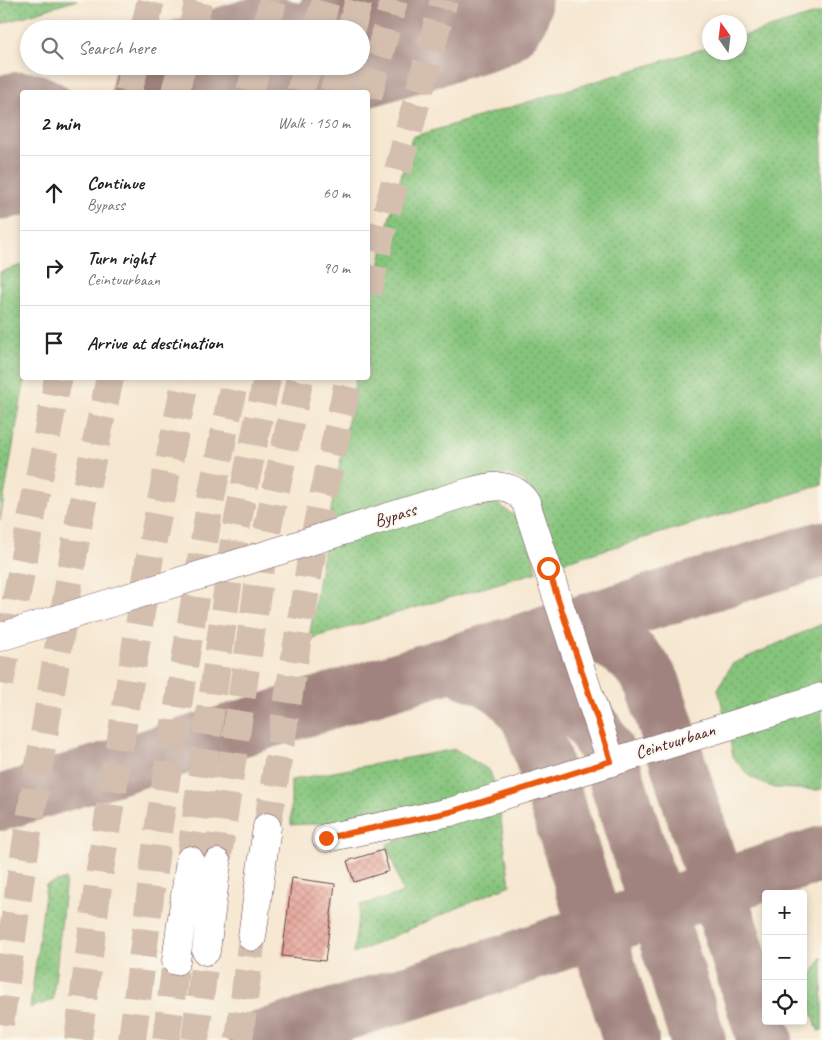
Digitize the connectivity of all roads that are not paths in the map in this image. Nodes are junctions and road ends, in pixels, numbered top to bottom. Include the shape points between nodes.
1 (0, 637) edge
2 (822, 696) edge
3 (611, 761) junction
4 (268, 827) tunnel mouth
5 (326, 838) dead end
6 (190, 860) tunnel mouth
7 (217, 863) tunnel mouth
8 (252, 937) tunnel mouth
9 (206, 950) tunnel mouth
10 (176, 961) tunnel mouth

1 - 3 street, Bypass via 469,492 502,487 519,493 526,503
2 - 3 street, Ceintuurbaan
3 - 5 street, Ceintuurbaan via 450,812
4 - 8 street
6 - 10 street
7 - 9 street

